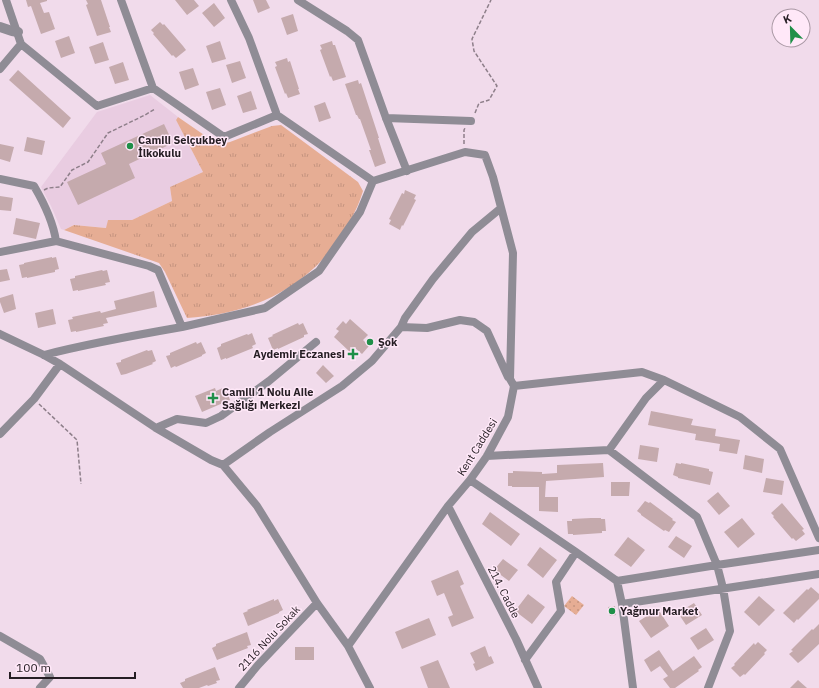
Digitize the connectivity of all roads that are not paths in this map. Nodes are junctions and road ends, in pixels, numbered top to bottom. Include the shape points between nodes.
1 (6, 0) edge
2 (121, 0) edge
3 (231, 0) edge
4 (298, 0) edge
5 (0, 27) edge
6 (18, 32) junction
7 (21, 44) junction
8 (0, 69) edge
9 (153, 88) junction
10 (278, 115) junction
11 (386, 118) junction
12 (471, 121) road end
13 (407, 171) junction
14 (0, 179) edge
15 (373, 181) junction
16 (501, 208) junction
17 (56, 241) junction
18 (0, 252) edge
19 (182, 327) junction
20 (400, 327) junction
21 (0, 334) edge
22 (316, 342) dead end
23 (44, 355) junction
24 (60, 364) junction
25 (664, 380) junction
26 (512, 383) junction
27 (156, 428) junction
28 (0, 434) edge
29 (609, 450) junction
30 (487, 456) junction
31 (223, 465) junction
32 (470, 480) junction
33 (448, 506) junction
34 (819, 538) edge
35 (819, 550) edge
36 (576, 552) junction
37 (716, 565) junction
38 (819, 574) edge
39 (617, 581) junction
40 (723, 588) junction
41 (317, 603) junction
42 (622, 604) junction
43 (0, 636) edge
44 (348, 646) junction
45 (525, 660) junction
46 (40, 688) edge
47 (239, 688) edge
48 (370, 688) edge
49 (538, 688) edge
50 (633, 688) edge
51 (708, 688) edge

1 - 6 street
2 - 9 street
3 - 10 street via 249,38
4 - 11 street via 358,40
5 - 6 street
6 - 7 street
7 - 8 street
7 - 9 street via 97,106
9 - 10 street via 224,137
10 - 15 street
11 - 12 street
11 - 13 street
13 - 15 street
13 - 16 street, Kent Caddesi via 465,152 485,155
14 - 17 street via 34,186 42,200
15 - 19 street via 360,212 319,271 265,308
16 - 20 street via 472,232 433,279
16 - 26 street, Kent Caddesi via 512,253
17 - 18 street
17 - 19 street via 158,270
19 - 23 street
20 - 26 street via 427,328 460,320 474,322 487,331
20 - 31 street via 372,361 342,386
21 - 23 street
22 - 27 street via 268,381 216,418 206,423 177,419
23 - 24 street
24 - 27 street
24 - 28 street via 34,399
25 - 26 street via 642,372
25 - 29 street via 646,398
25 - 34 street via 740,417 780,449
26 - 30 street, Kent Caddesi via 508,417
27 - 31 street
29 - 30 street
29 - 37 street via 697,516
30 - 32 street, Kent Caddesi
31 - 41 street via 257,506
32 - 33 street, Kent Caddesi
32 - 36 street
33 - 44 street, Kent Caddesi
33 - 45 street, 214. Cadde
35 - 37 street
36 - 39 street
36 - 45 street via 556,582 561,611
37 - 39 street
37 - 40 street
38 - 40 street
39 - 42 street
40 - 42 street
40 - 51 street via 730,631
41 - 44 street
41 - 47 street, 2116 Nolu Sokak
42 - 50 street
43 - 46 street via 40,659 50,677
44 - 48 street
45 - 49 street, 214. Cadde

